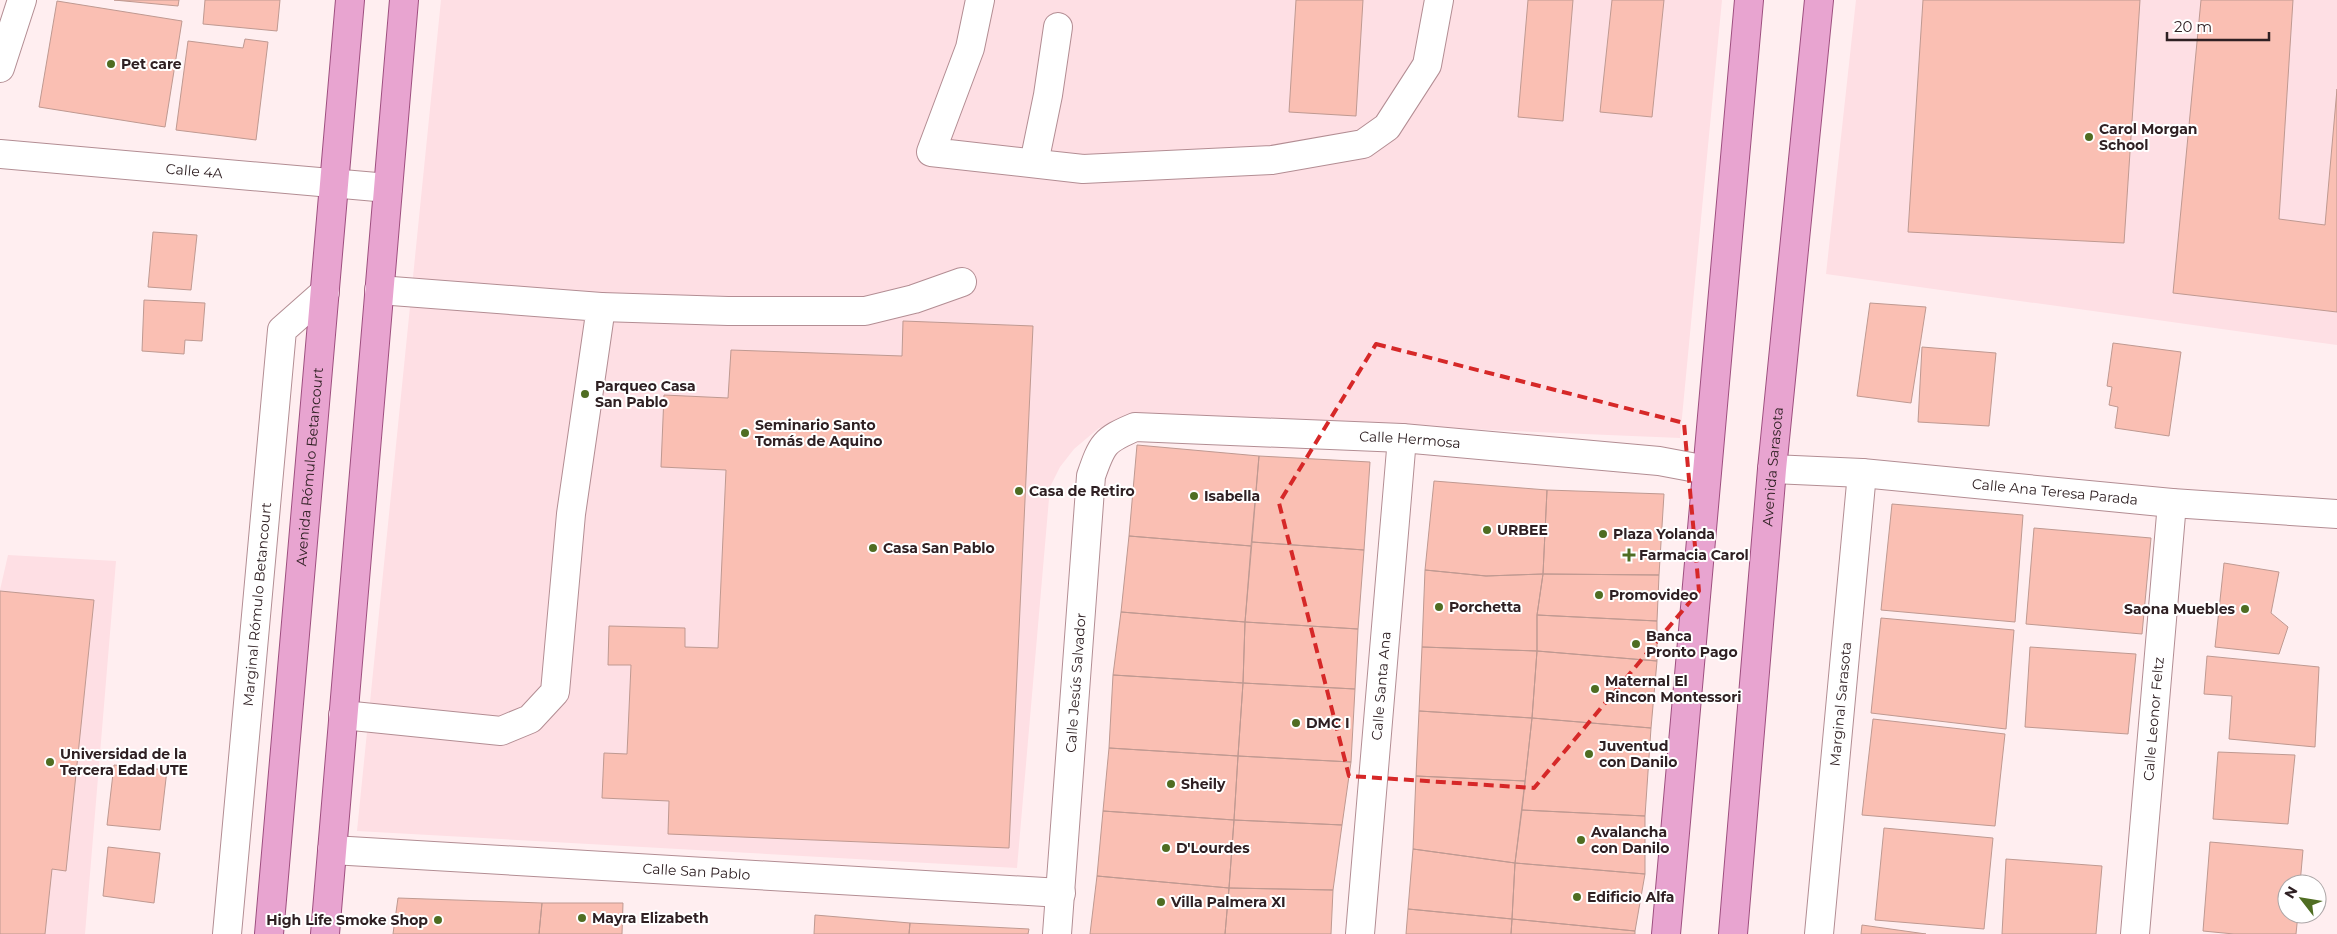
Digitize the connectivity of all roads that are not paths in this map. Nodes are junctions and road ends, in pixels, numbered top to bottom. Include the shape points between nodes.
1 (22, 0) edge
2 (350, 0) edge
3 (404, 0) edge
4 (980, 0) edge
5 (1439, 0) edge
6 (1749, 0) edge
7 (1819, 0) edge
8 (1058, 27) dead end
9 (0, 68) edge
10 (0, 154) edge
11 (1034, 163) junction
12 (334, 184) junction
13 (388, 188) junction
14 (962, 282) dead end
15 (379, 290) junction
16 (324, 292) junction
17 (601, 307) junction
18 (1112, 437) joint
19 (1402, 438) junction
20 (1707, 470) junction
21 (1772, 470) junction
22 (1862, 473) junction
23 (2172, 503) junction
24 (2337, 514) edge
25 (343, 715) junction
26 (332, 850) junction
27 (1061, 893) junction
28 (227, 934) edge
29 (269, 934) edge
30 (325, 934) edge
31 (1057, 934) edge
32 (1360, 934) edge
33 (1666, 934) edge
34 (1733, 934) edge
35 (1820, 934) edge
36 (2135, 934) edge

1 - 9 street
2 - 12 main road, Avenida Rómulo Betancourt
3 - 13 main road
4 - 11 street via 970,48 931,152
5 - 11 street via 1427,65 1387,127 1364,144 1272,160 1083,169
6 - 20 main road
7 - 21 main road, Avenida Sarasota
8 - 11 street
10 - 12 street, Calle 4A
12 - 13 street, Calle 4A
12 - 16 main road, Avenida Rómulo Betancourt
13 - 15 main road
14 - 17 street via 914,299 865,311
15 - 17 street
15 - 25 main road
16 - 28 street, Marginal Rómulo Betancourt via 282,330
16 - 29 main road, Avenida Rómulo Betancourt
17 - 25 street via 571,514 555,692 530,719 501,731
18 - 19 street, Calle Hermosa via 1135,428
18 - 27 street, Calle Jesús Salvador via 1099,452 1091,476
19 - 20 street, Calle Hermosa via 1659,461
19 - 32 street, Calle Santa Ana
20 - 33 main road
21 - 22 street, Calle Ana Teresa Parada
21 - 34 main road, Avenida Sarasota
22 - 23 street, Calle Ana Teresa Parada
22 - 35 street, Marginal Sarasota
23 - 24 street, Calle Ana Teresa Parada
23 - 36 street, Calle Leonor Feltz
25 - 26 main road
26 - 27 street, Calle San Pablo
26 - 30 main road
27 - 31 street, Calle Jesús Salvador

